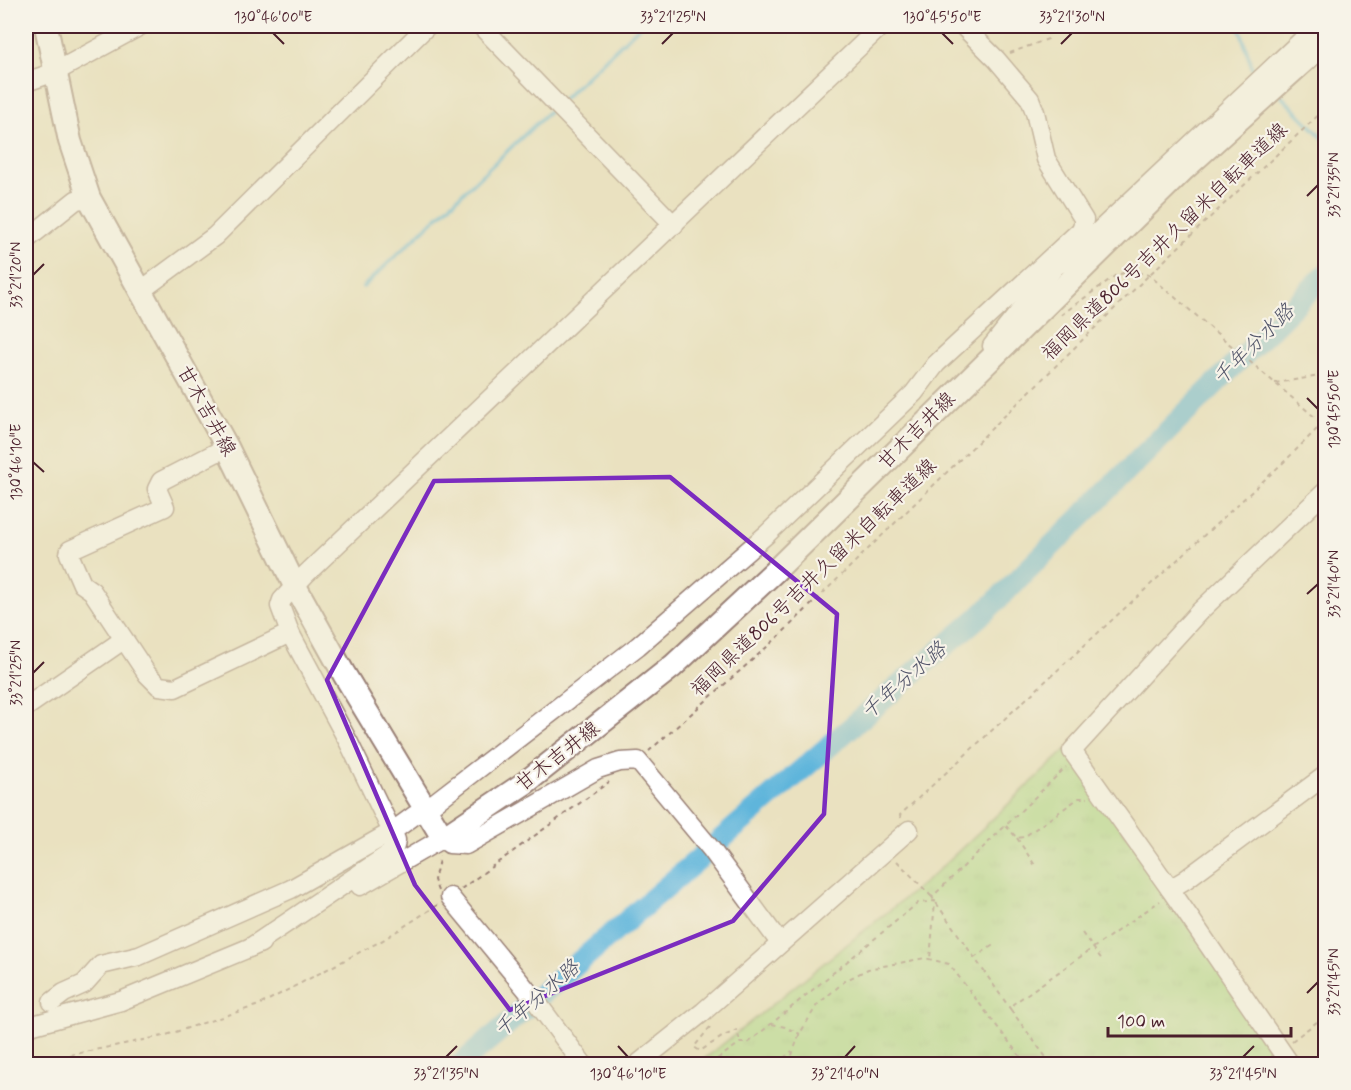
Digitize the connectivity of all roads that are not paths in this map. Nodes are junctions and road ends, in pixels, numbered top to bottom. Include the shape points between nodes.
1 (46, 26) edge
2 (140, 26) edge
3 (427, 26) edge
4 (481, 26) edge
5 (881, 26) edge
6 (963, 26) edge
7 (1317, 26) edge
8 (1326, 41) edge
9 (55, 72) junction
10 (26, 82) edge
11 (89, 198) junction
12 (674, 225) junction
13 (1083, 228) junction
14 (26, 240) edge
15 (1057, 265) junction
16 (140, 292) junction
17 (983, 365) junction
18 (227, 447) junction
19 (1326, 490) edge
20 (296, 586) junction
21 (290, 633) junction
22 (123, 640) junction
23 (26, 707) edge
24 (1326, 775) edge
25 (435, 803) dead end
26 (415, 815) dead end
27 (393, 831) junction
28 (907, 832) road end
29 (446, 841) junction
30 (1166, 894) junction
31 (446, 900) road end
32 (780, 943) junction
33 (251, 947) junction
34 (52, 1002) dead end
35 (26, 1027) edge
36 (1285, 1057) edge
37 (583, 1065) edge
38 (638, 1065) edge

1 - 9 main road, 甘木吉井線
2 - 9 street
3 - 16 street via 215,236
4 - 12 street
5 - 12 street
6 - 13 street via 1030,99 1046,159 1084,220
7 - 15 street via 1068,260
8 - 17 main road, 甘木吉井線 via 1184,169
9 - 10 street
9 - 11 main road, 甘木吉井線 via 70,141
11 - 14 street via 76,200
11 - 16 main road, 甘木吉井線
12 - 20 street
13 - 15 street
13 - 25 street via 936,364 914,393 767,534 638,646
15 - 17 street via 983,357
16 - 18 main road, 甘木吉井線
17 - 29 main road, 甘木吉井線 via 673,666
18 - 20 main road, 甘木吉井線
18 - 22 street via 161,481 158,489 165,507 70,550 82,584 106,609
19 - 30 street via 1198,613 1072,751
20 - 21 street via 280,606
20 - 29 main road, 甘木吉井線 via 344,674
21 - 22 street via 175,688 159,686
21 - 27 street
22 - 23 street
24 - 30 street
26 - 27 street
27 - 33 street via 396,846 389,854
27 - 34 street via 291,889 139,956 101,965 84,984
28 - 32 street
29 - 32 street via 466,845 598,769 638,761 711,849
29 - 33 street
30 - 36 street
31 - 37 street via 535,1000
32 - 38 street
33 - 35 street via 121,1001

